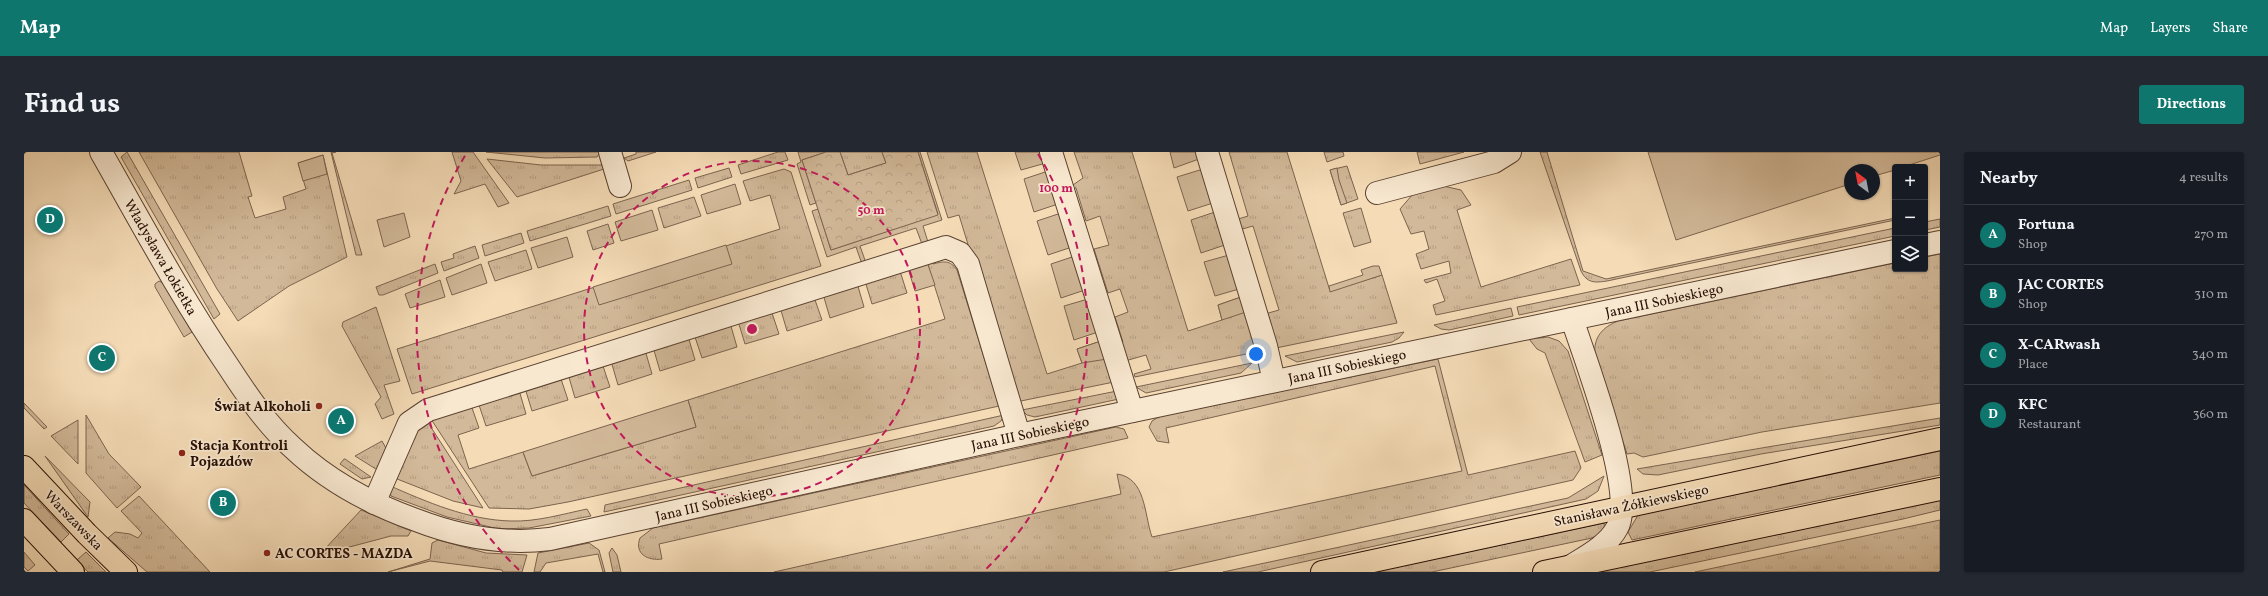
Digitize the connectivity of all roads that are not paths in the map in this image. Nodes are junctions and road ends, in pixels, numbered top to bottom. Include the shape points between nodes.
1 (101, 152) edge
2 (610, 152) edge
3 (1051, 152) edge
4 (1207, 152) edge
5 (1510, 152) edge
6 (620, 186) dead end
7 (1377, 193) dead end
8 (1940, 242) edge
9 (1928, 244) edge
10 (1892, 252) edge
11 (1572, 320) junction
12 (224, 361) joint
13 (1274, 381) junction
14 (1132, 411) junction
15 (1019, 435) junction
16 (1940, 439) edge
17 (24, 467) edge
18 (1940, 488) edge
19 (374, 503) junction
20 (1622, 507) junction
21 (24, 520) edge
22 (1571, 566) junction
23 (73, 572) edge
24 (126, 572) edge
25 (1322, 572) edge
26 (1544, 572) edge

1 - 12 street, Władysława Łokietka via 204,331
2 - 6 street
3 - 14 street
4 - 13 street via 1266,346
5 - 7 street via 1494,162
8 - 9 street
10 - 11 street, Jana III Sobieskiego
11 - 13 street, Jana III Sobieskiego
11 - 20 street via 1617,462
12 - 19 street, Jana III Sobieskiego via 259,410 292,448 326,475
13 - 14 street, Jana III Sobieskiego
14 - 15 street, Jana III Sobieskiego
15 - 19 street, Jana III Sobieskiego via 612,526 526,542 499,541 447,531
15 - 19 street via 968,264 960,252 946,247 428,410 409,423
16 - 20 main road, Stanisława Żółkiewskiego
17 - 24 main road, Warszawska
18 - 22 main road
20 - 22 street via 1618,528
20 - 25 main road, Stanisława Żółkiewskiego
21 - 23 main road
22 - 26 main road

